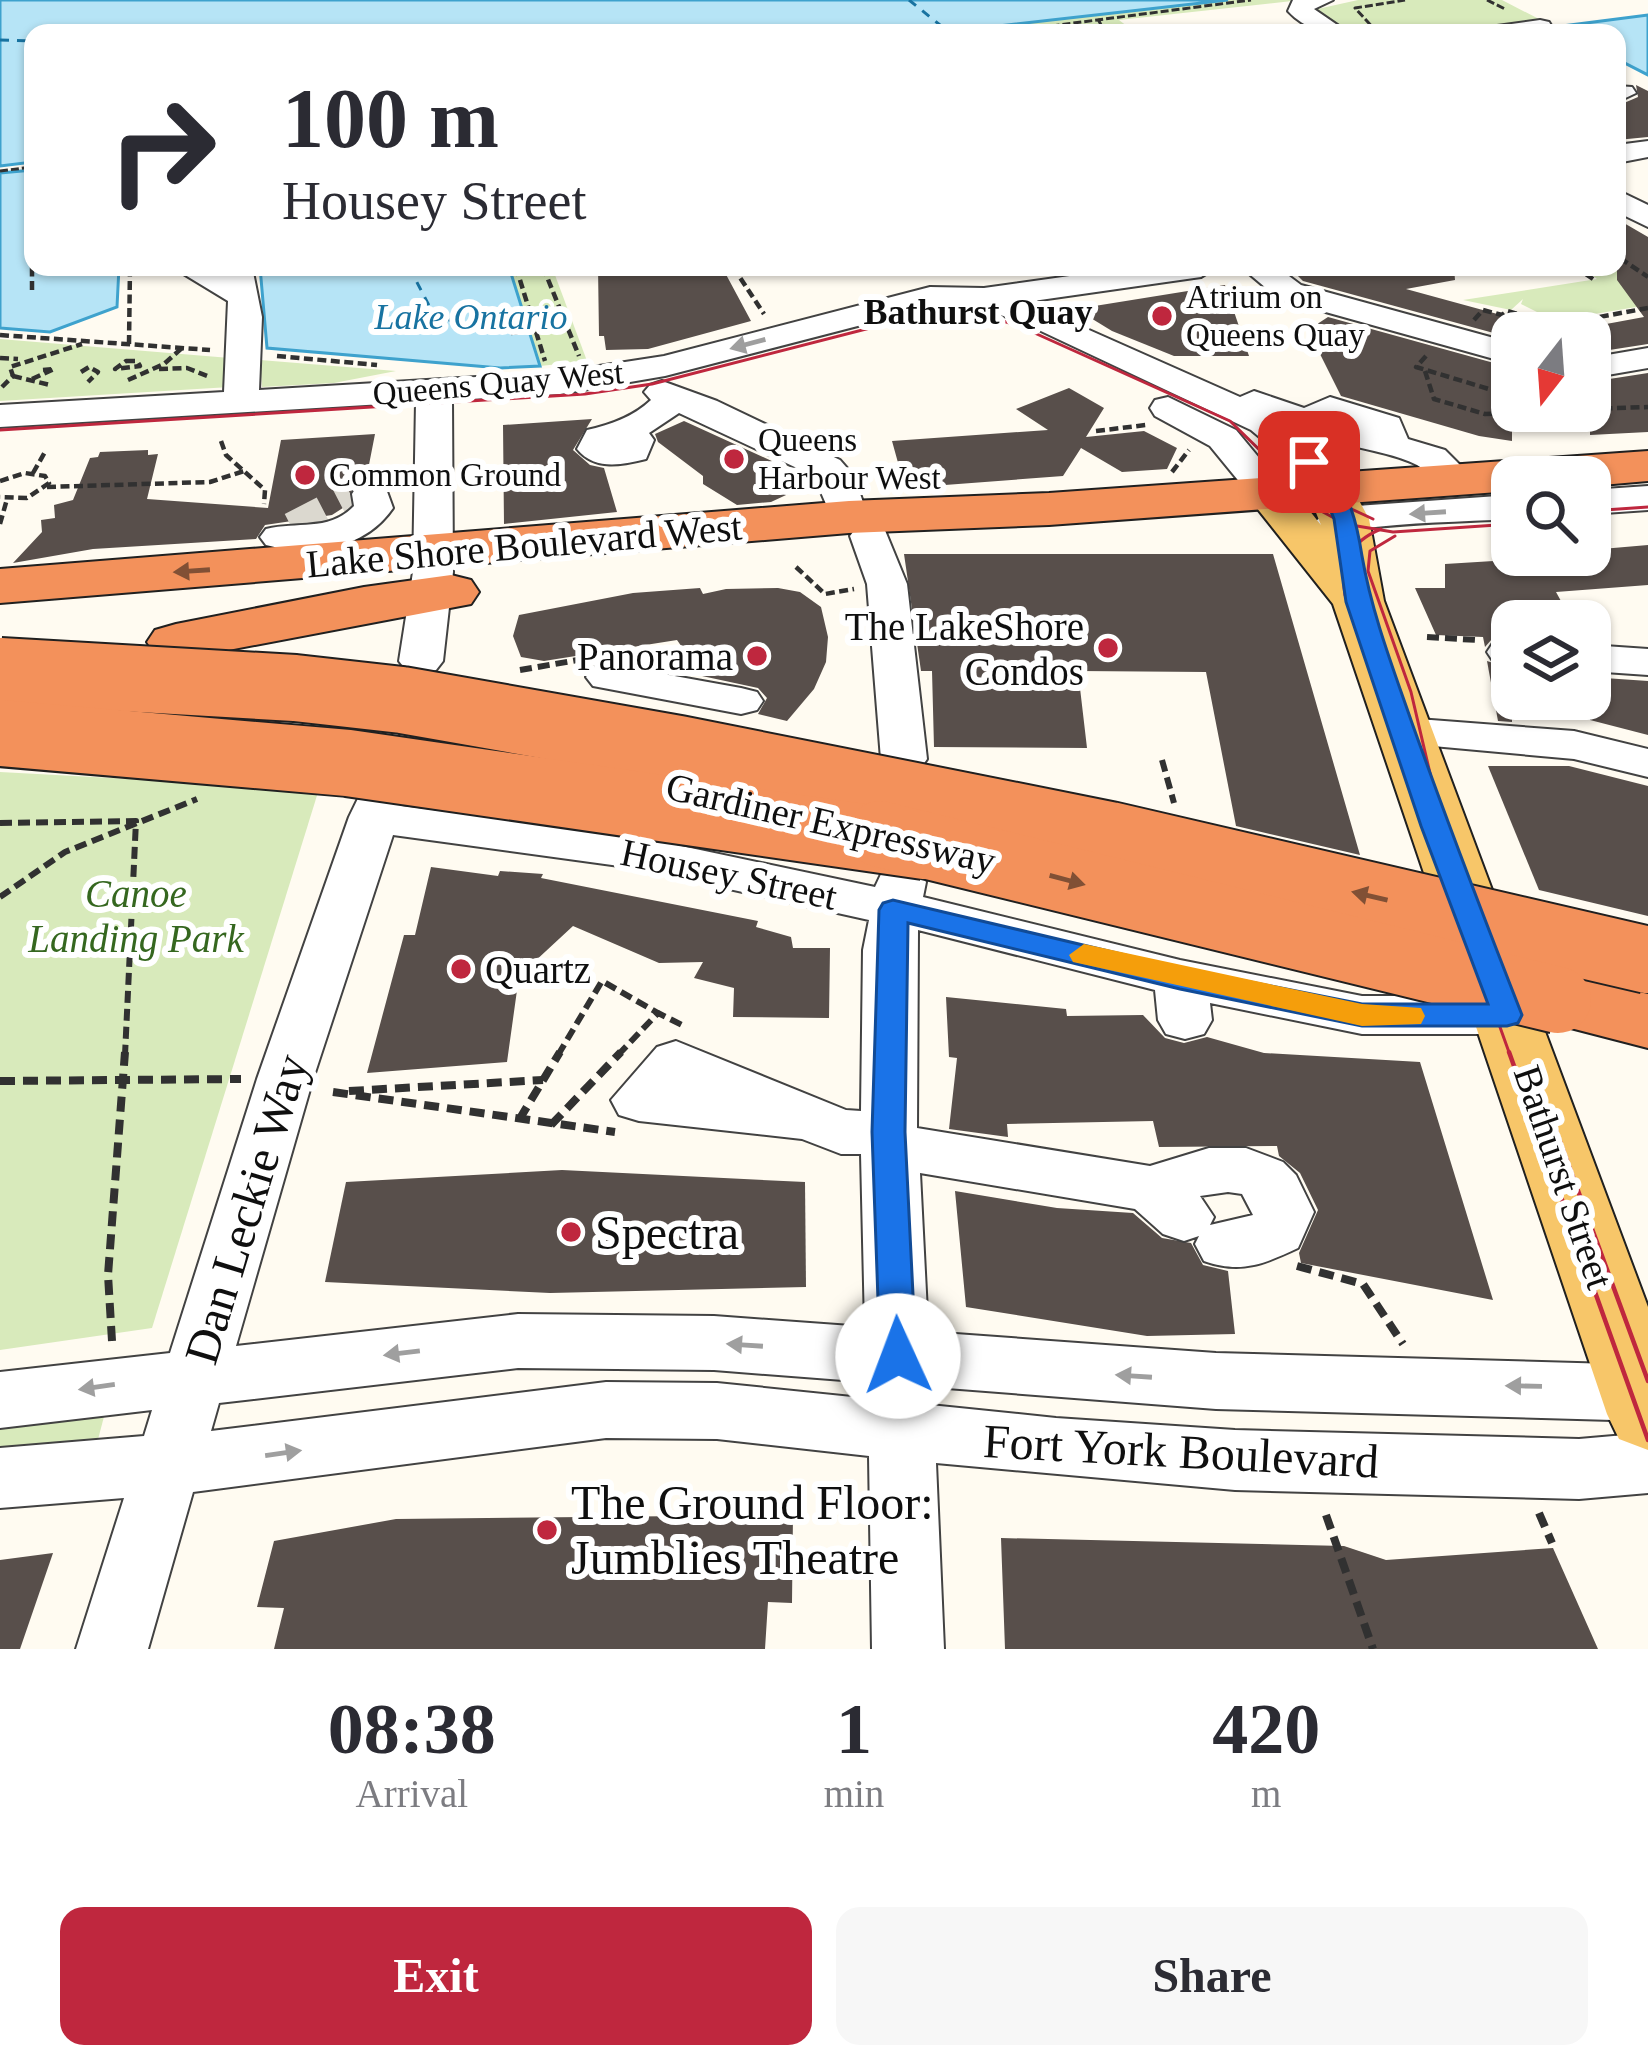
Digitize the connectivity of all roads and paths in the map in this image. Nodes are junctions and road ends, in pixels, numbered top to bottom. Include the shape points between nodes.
1 (1251, 0) edge
2 (1321, 0) edge
3 (1405, 0) edge
4 (1098, 19) junction
5 (1062, 24) edge
6 (1100, 24) edge
7 (1322, 24) edge
8 (1369, 24) edge
9 (32, 276) edge
10 (130, 276) edge
11 (217, 276) edge
12 (519, 276) edge
13 (547, 276) edge
14 (739, 276) edge
15 (964, 276) edge
16 (1151, 276) edge
17 (1269, 276) edge
18 (1588, 276) edge
19 (1593, 279) dead end
20 (32, 290) dead end
21 (976, 307) junction
22 (772, 320) dead end
23 (536, 331) junction
24 (511, 333) dead end
25 (91, 342) dead end
26 (129, 344) dead end
27 (1491, 348) edge
28 (182, 349) dead end
29 (0, 358) edge
30 (1648, 358) edge
31 (21, 359) junction
32 (1611, 364) edge
33 (582, 365) dead end
34 (0, 368) edge
35 (10, 368) junction
36 (135, 369) dead end
37 (547, 369) dead end
38 (43, 370) dead end
39 (1425, 371) dead end
40 (81, 372) dead end
41 (144, 373) junction
42 (13, 376) junction
43 (32, 380) junction
44 (115, 384) dead end
45 (103, 386) dead end
46 (58, 387) dead end
47 (0, 389) edge
48 (667, 396) junction
49 (434, 402) junction
50 (241, 403) junction
51 (1648, 407) edge
52 (1611, 409) edge
53 (1491, 414) edge
54 (0, 416) edge
55 (1164, 417) dead end
56 (1310, 423) junction
57 (1096, 431) dead end
58 (620, 434) dead end
59 (0, 439) edge
60 (221, 441) dead end
61 (1204, 445) dead end
62 (45, 452) dead end
63 (1648, 466) edge
64 (244, 471) junction
65 (33, 473) junction
66 (1171, 476) dead end
67 (1455, 479) junction
68 (0, 482) edge
69 (434, 482) junction
70 (47, 487) junction
71 (1269, 493) junction
72 (4, 498) edge
73 (1648, 498) edge
74 (1611, 501) edge
75 (1491, 511) edge
76 (0, 524) edge
77 (274, 527) joint
78 (1648, 527) edge
79 (1611, 530) edge
80 (1491, 539) edge
81 (1344, 542) junction
82 (796, 567) dead end
83 (433, 573) junction
84 (0, 586) edge
85 (892, 603) junction
86 (176, 642) dead end
87 (0, 643) edge
88 (1611, 659) edge
89 (421, 661) dead end
90 (1648, 662) edge
91 (0, 671) edge
92 (608, 676) dead end
93 (741, 701) dead end
94 (0, 704) edge
95 (1405, 732) junction
96 (0, 733) edge
97 (904, 759) dead end
98 (1162, 760) dead end
99 (1648, 763) edge
100 (1170, 785) dead end
101 (214, 793) dead end
102 (381, 795) joint
103 (136, 821) junction
104 (0, 823) edge
105 (1110, 835) junction
106 (917, 877) junction
107 (0, 897) edge
108 (1648, 960) edge
109 (658, 1013) dead end
110 (1507, 1015) junction
111 (1648, 1021) edge
112 (241, 1079) dead end
113 (124, 1080) junction
114 (543, 1080) junction
115 (0, 1081) edge
116 (804, 1118) dead end
117 (519, 1120) junction
118 (636, 1133) dead end
119 (889, 1139) junction
120 (1209, 1228) joint
121 (112, 1341) dead end
122 (1403, 1343) dead end
123 (898, 1356) junction
124 (194, 1378) junction
125 (0, 1400) edge
126 (1645, 1400) edge
127 (902, 1431) junction
128 (166, 1463) junction
129 (1648, 1463) edge
130 (0, 1478) edge
131 (1539, 1513) dead end
132 (1326, 1516) dead end
133 (1552, 1544) dead end
134 (112, 1649) edge
135 (908, 1649) edge
136 (1373, 1649) edge

1 - 4 path
2 - 7 street via 1300,11
3 - 8 path via 1354,8
4 - 5 path
4 - 6 path
9 - 20 path
10 - 26 path
11 - 50 street via 246,353
12 - 23 path
13 - 33 path
14 - 22 path
15 - 21 street
16 - 21 street, Queens Quay West
17 - 27 street via 1291,292
18 - 19 path
21 - 48 street, Queens Quay West
21 -> 49 street, Queens Quay West via 930,297 611,376
21 - 56 street, Bathurst Street via 1030,313
21 - 71 street via 1078,370 1208,427
23 - 24 path
23 - 37 path
25 - 31 path
28 - 41 path
29 - 31 path
30 - 32 street
31 - 35 path
34 - 35 path
35 - 42 path
36 - 41 path
38 - 43 path via 54,371
39 - 53 path via 1434,399
40 - 45 path via 98,374 82,387
41 - 44 path
42 - 43 path
42 - 47 path
43 - 46 path
48 - 49 street, Queens Quay West via 596,404
48 - 58 street via 658,414
48 - 85 street via 827,468
49 - 50 street, Queens Quay West
49 - 59 street, Queens Quay West
49 - 69 street
50 - 54 street, Queens Quay West
51 - 52 path
55 - 57 path
56 - 67 street via 1432,458
56 - 81 street, Bathurst Street via 1306,457
60 - 64 path
61 - 66 path via 1177,460
62 - 65 path
63 - 67 highway, Lake Shore Boulevard West
64 - 70 path via 211,482
64 - 77 path via 265,490
65 - 68 path
65 - 70 path via 45,476
67 - 81 highway, Lake Shore Boulevard West
69 - 77 street via 362,496 374,508 347,532
69 - 83 street
70 - 72 path
71 - 81 highway, Lake Shore Boulevard West
71 - 85 highway, Lake Shore Boulevard West via 1049,509
72 - 76 path
73 - 74 street
75 -> 81 street
78 - 79 street
80 - 81 street via 1392,547
81 - 95 main road, Bathurst Street
82 - 85 path via 825,594
83 -> 84 highway, Lake Shore Boulevard West
83 - 85 highway, Lake Shore Boulevard West
83 - 86 highway, Lake Shore Boulevard West
83 - 89 street
85 - 97 street
87 - 105 highway, bridge via 325,657 470,676 793,747
88 - 90 street
91 - 105 highway, Gardiner Expressway, bridge via 402,700
92 - 93 street via 671,698
94 - 106 highway, Gardiner Expressway, bridge via 375,734 600,770
95 - 99 street via 1574,745
95 - 110 main road, Bathurst Street
96 - 106 highway, bridge via 376,762
98 - 100 path
101 - 103 path
102 - 106 street, Housey Street
102 - 124 street, Dan Leckie Way
103 - 104 path
103 - 107 path via 51,859
103 - 113 path
108 -> 105 highway, Gardiner Expressway, bridge
106 - 110 street, Housey Street via 1182,999 1362,1015
106 -> 111 highway, Gardiner Expressway, bridge
106 - 119 street
109 - 114 path via 602,981
110 - 126 main road, Bathurst Street
112 - 113 path
113 - 115 path
113 - 121 path via 108,1275
114 - 117 path
114 - 117 path via 333,1092
116 - 119 street
117 - 118 path
119 - 120 street
119 - 123 street
120 - 122 path via 1363,1284
123 -> 124 street, Fort York Boulevard via 714,1342 518,1340
126 -> 123 street, Fort York Boulevard via 1555,1387 1216,1381
124 -> 125 street, Fort York Boulevard
124 - 128 street, Dan Leckie Way
128 -> 127 street, Fort York Boulevard via 606,1410 717,1411
127 - 129 street, Fort York Boulevard via 1235,1460
127 - 135 street
128 - 130 street, Fort York Boulevard
128 - 134 street, Dan Leckie Way
131 - 133 path
132 - 136 path

